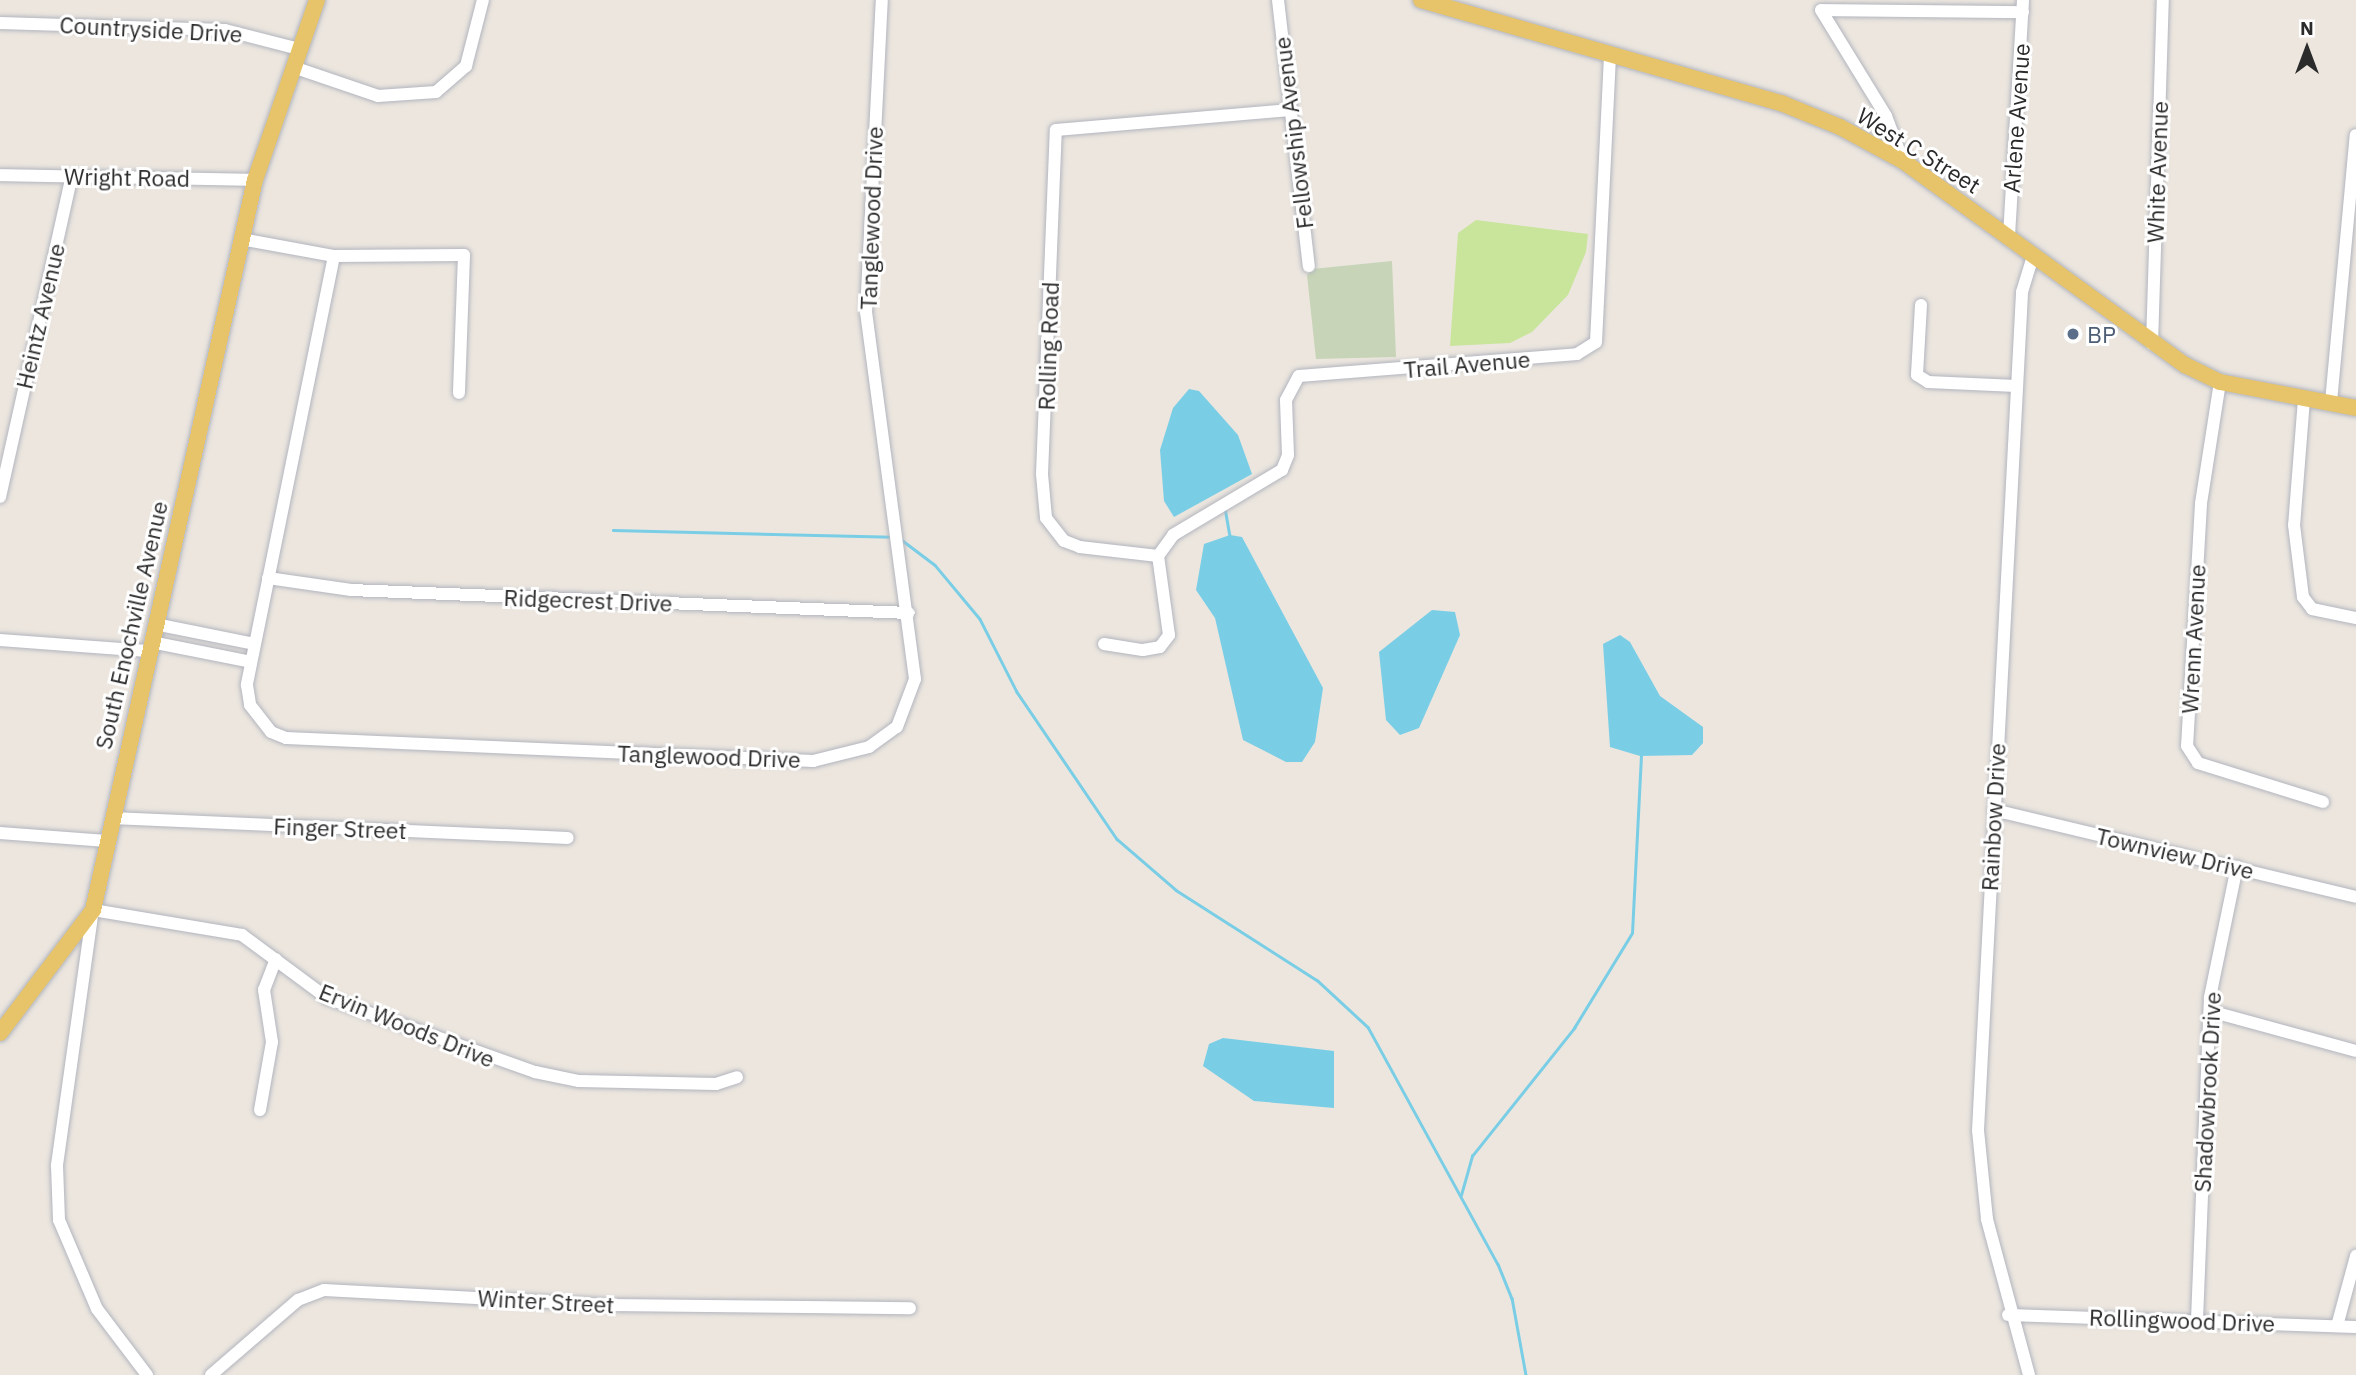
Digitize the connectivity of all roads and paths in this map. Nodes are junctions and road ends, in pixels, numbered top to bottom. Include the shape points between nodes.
1 (317, 0) edge
2 (483, 0) edge
3 (882, 0) edge
4 (1278, 0) edge
5 (1421, 0) edge
6 (2163, 0) edge
7 (2023, 6) edge
8 (0, 23) edge
9 (299, 49) junction
10 (1610, 54) junction
11 (293, 68) junction
12 (1290, 110) junction
13 (2356, 135) edge
14 (1903, 161) junction
15 (0, 175) edge
16 (72, 176) junction
17 (254, 180) junction
18 (2009, 236) junction
19 (241, 239) junction
20 (2032, 255) junction
21 (334, 256) junction
22 (1309, 266) dead end
23 (1921, 304) dead end
24 (2151, 344) junction
25 (2220, 382) junction
26 (2016, 386) junction
27 (459, 393) dead end
28 (2304, 399) junction
29 (2331, 402) junction
30 (2356, 408) edge
31 (0, 497) edge
32 (1158, 556) junction
33 (268, 578) junction
34 (909, 613) junction
35 (2356, 618) edge
36 (155, 624) junction
37 (0, 640) edge
38 (254, 644) junction
39 (1104, 644) dead end
40 (149, 647) junction
41 (251, 662) junction
42 (2323, 802) dead end
43 (1994, 810) junction
44 (112, 818) junction
45 (0, 833) edge
46 (568, 838) dead end
47 (107, 841) junction
48 (2238, 867) junction
49 (2356, 897) edge
50 (93, 910) junction
51 (276, 959) junction
52 (2210, 1011) junction
53 (0, 1033) edge
54 (2356, 1051) edge
55 (737, 1077) dead end
56 (260, 1110) dead end
57 (2356, 1256) edge
58 (910, 1308) dead end
59 (2008, 1315) junction
60 (2197, 1320) junction
61 (2337, 1326) junction
62 (2356, 1327) edge
63 (147, 1375) edge
64 (211, 1375) edge
65 (2029, 1375) edge

1 - 9 main road, South Enochville Avenue
2 - 11 street via 466,66 436,92 378,96
3 - 34 street, Tanglewood Drive via 866,312
4 - 12 street, Fellowship Avenue
5 - 10 main road, West C Street
6 - 24 street, White Avenue
7 - 14 street via 1821,10 1886,116
7 - 18 street, Arlene Avenue
8 - 9 street, Countryside Drive via 225,30
9 - 11 main road, South Enochville Avenue
10 - 14 main road, West C Street via 1781,103
10 - 32 street, Trail Avenue via 1596,342 1563,355 1298,376 1286,400 1288,456 1282,470 1174,535
11 - 17 main road, South Enochville Avenue
12 - 22 street, Fellowship Avenue
12 - 32 street, Rolling Road via 1056,130 1042,474 1046,518 1064,541 1080,547
13 - 29 street
14 - 18 main road, West C Street
15 - 16 street, Wright Road
16 - 17 street, Wright Road
16 - 31 street, Heintz Avenue
17 - 19 main road, South Enochville Avenue
18 - 20 main road, West C Street
19 - 21 street
19 - 36 main road, South Enochville Avenue
20 - 24 main road, West C Street
20 - 26 street, Rainbow Drive via 2022,292
21 - 27 street via 464,255
21 - 33 street, Tanglewood Drive
23 - 26 street via 1917,375 1928,382
24 - 25 main road, West C Street
25 - 28 main road, West C Street
25 - 42 street, Wrenn Avenue via 2201,504 2187,746 2198,763
26 - 43 street, Rainbow Drive
28 - 29 main road, West C Street
28 - 35 street via 2294,525 2303,597 2312,609
29 - 30 main road, West C Street
32 - 39 street via 1170,635 1160,647 1143,650
33 - 34 street, Ridgecrest Drive via 351,590
33 - 38 street, Tanglewood Drive
34 - 41 street, Tanglewood Drive via 915,679 897,727 860,751 813,761 286,738 271,732 250,705
36 - 38 street
36 - 40 main road, South Enochville Avenue
37 - 40 street
38 - 41 street, Tanglewood Drive
40 - 41 street
40 - 44 main road, South Enochville Avenue
43 - 48 street, Townview Drive
43 - 59 street, Rainbow Drive via 1978,1130 1987,1219
44 - 46 street, Finger Street
44 - 47 main road, South Enochville Avenue
45 - 47 street
47 - 50 main road, South Enochville Avenue
48 - 49 street, Townview Drive
48 - 52 street, Shadowbrook Drive
50 - 51 street, Ervin Woods Drive via 242,935
50 - 53 main road
50 - 63 street, South Enochville Avenue via 57,1165 59,1220 76,1269 97,1309
51 - 55 street, Ervin Woods Drive via 327,998 535,1072 579,1082 716,1084
51 - 56 street via 264,990 272,1042
52 - 54 street
52 - 60 street, Shadowbrook Drive
57 - 61 street
58 - 64 street, Winter Street via 609,1305 324,1290 298,1300
59 - 60 street, Rollingwood Drive
59 - 65 street, Rainbow Drive
60 - 61 street, Rollingwood Drive
61 - 62 street, Rollingwood Drive

